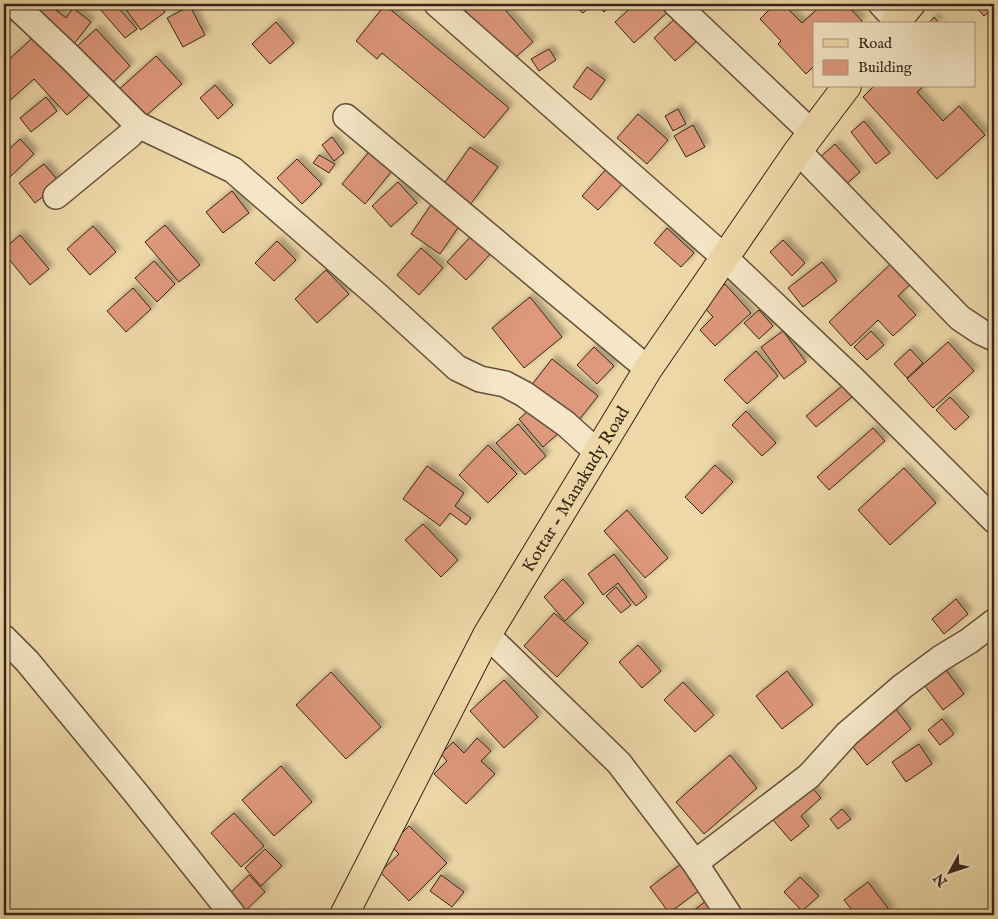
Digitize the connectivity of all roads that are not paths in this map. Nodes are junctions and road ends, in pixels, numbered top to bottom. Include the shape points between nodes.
1 (14, 4) edge
2 (437, 4) edge
3 (676, 4) edge
4 (846, 88) edge
5 (346, 117) dead end
6 (138, 125) junction
7 (805, 142) junction
8 (56, 196) dead end
9 (724, 257) junction
10 (994, 338) edge
11 (648, 369) junction
12 (598, 453) junction
13 (994, 520) edge
14 (994, 622) edge
15 (487, 635) junction
16 (4, 638) edge
17 (695, 862) junction
18 (233, 915) edge
19 (344, 915) edge
20 (729, 915) edge

1 - 6 street
2 - 9 street
3 - 7 street
4 - 7 main road, Kottar - Manakudy Road
5 - 11 street
6 - 8 street via 116,148
6 - 12 street via 233,170 457,368 524,394 566,424
7 - 9 main road, Kottar - Manakudy Road
7 - 10 street via 960,318
9 - 11 main road, Kottar - Manakudy Road
9 - 13 street via 852,378
11 - 12 main road, Kottar - Manakudy Road
12 - 15 main road, Kottar - Manakudy Road
14 - 17 street via 903,686 847,734 809,776
15 - 17 street via 619,763
15 - 19 main road, Kottar - Manakudy Road
16 - 18 street via 33,668
17 - 20 street

